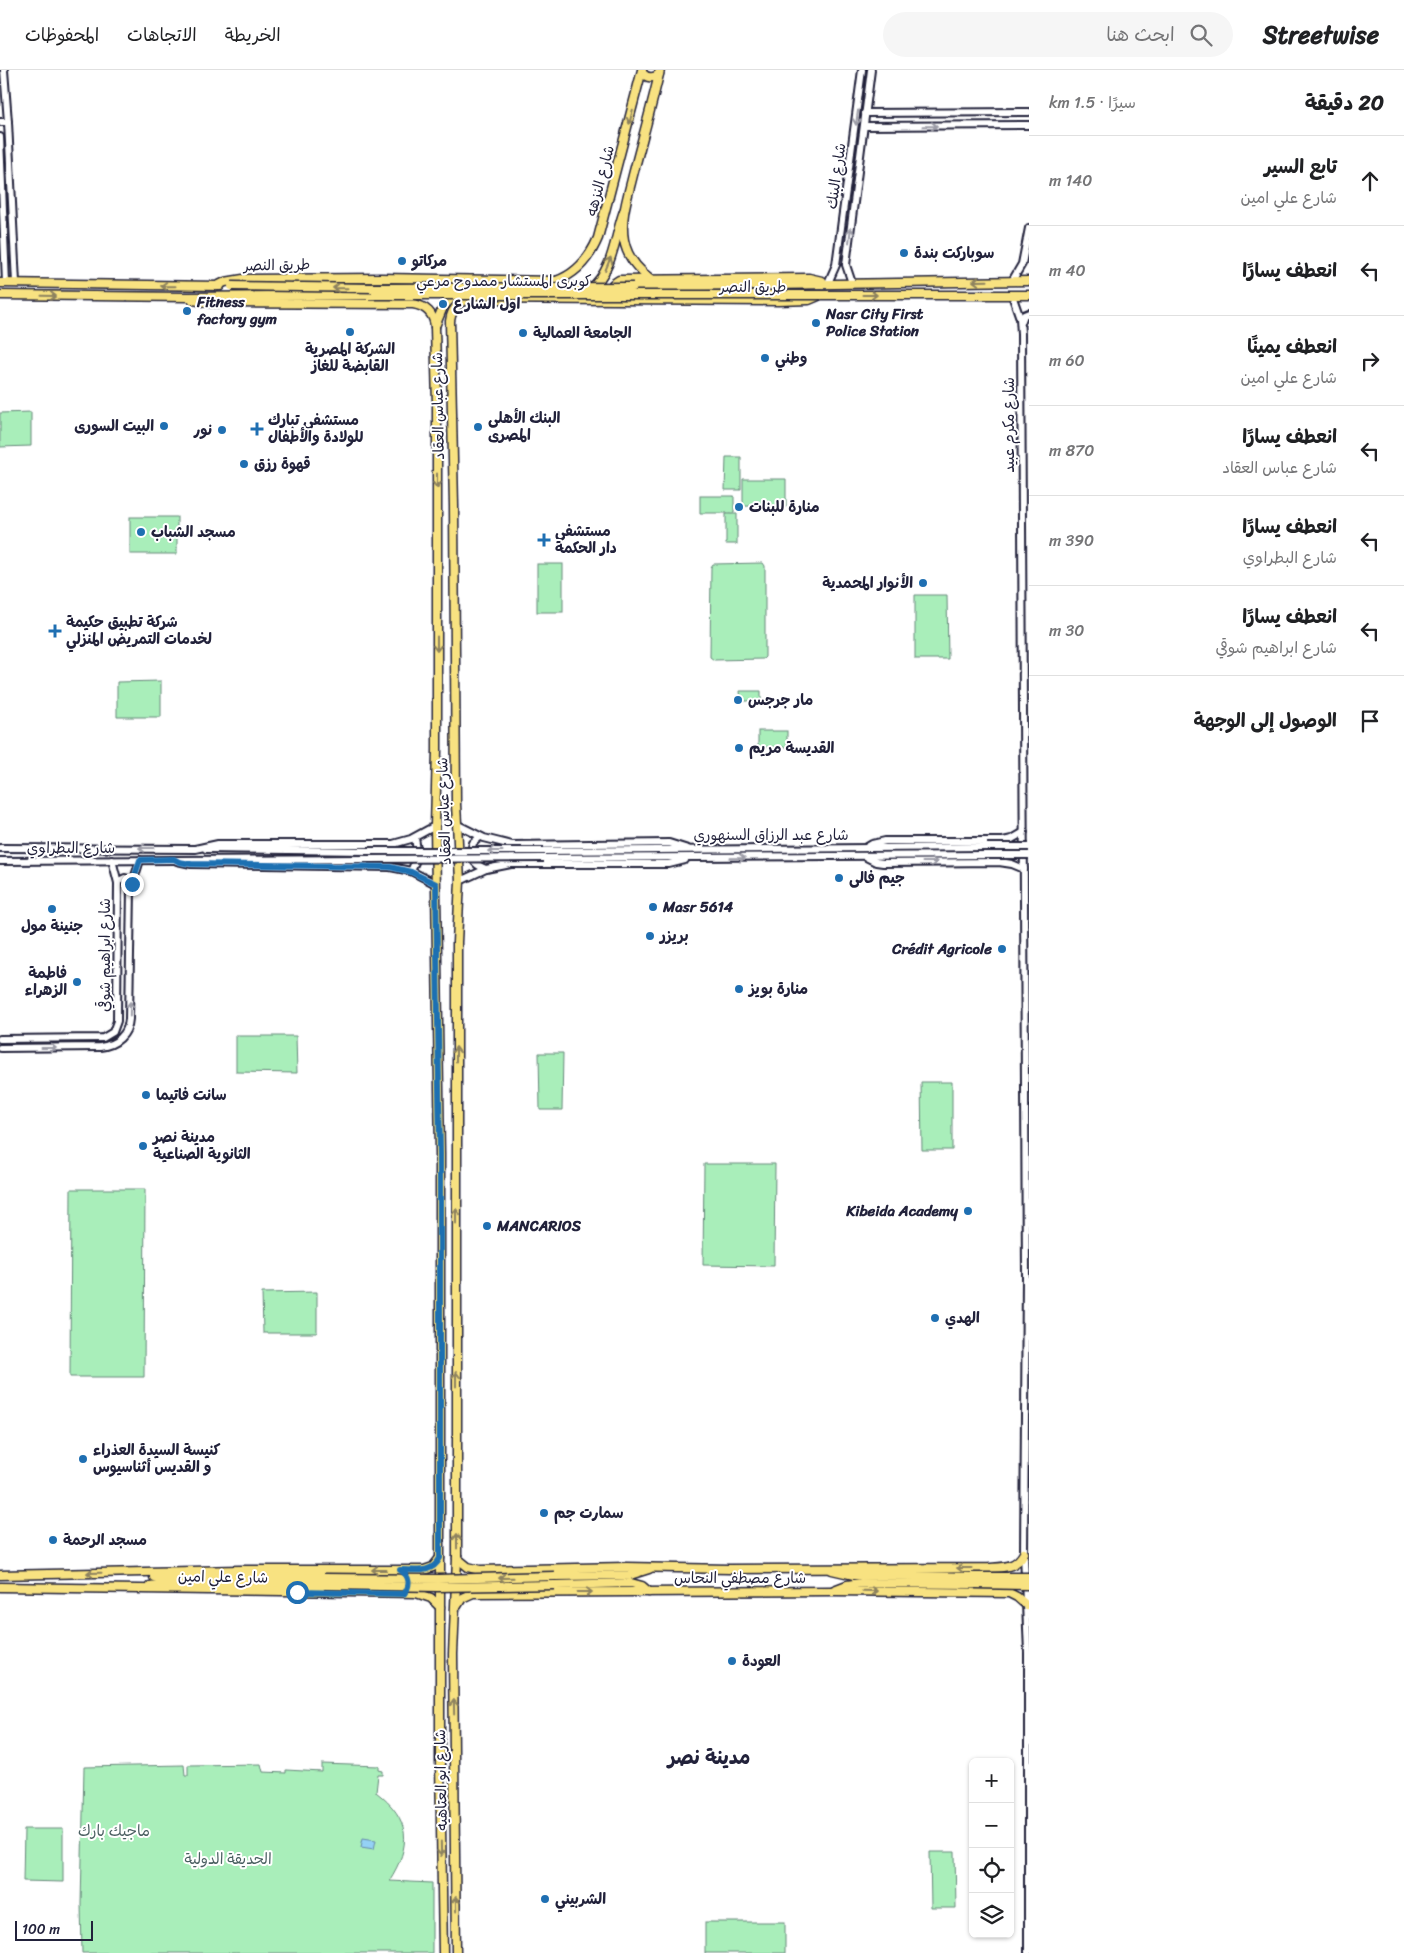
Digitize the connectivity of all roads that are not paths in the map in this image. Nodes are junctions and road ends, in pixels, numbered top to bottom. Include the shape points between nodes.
1 (4, 70) edge
2 (862, 70) edge
3 (871, 70) edge
4 (642, 71) edge
5 (660, 72) edge
6 (638, 86) junction
7 (654, 92) junction
8 (1015, 112) junction
9 (1029, 112) edge
10 (865, 113) junction
11 (880, 113) junction
12 (0, 122) edge
13 (8, 122) junction
14 (1029, 124) edge
15 (1014, 125) junction
16 (864, 126) junction
17 (879, 126) junction
18 (0, 137) edge
19 (614, 180) junction
20 (630, 190) junction
21 (624, 211) junction
22 (1029, 228) edge
23 (14, 229) junction
24 (5, 230) junction
25 (837, 258) junction
26 (847, 258) junction
27 (1023, 261) junction
28 (1029, 265) edge
29 (407, 279) junction
30 (652, 280) junction
31 (494, 281) junction
32 (556, 281) junction
33 (1012, 281) junction
34 (1029, 281) edge
35 (3, 283) edge
36 (16, 283) junction
37 (827, 283) junction
38 (852, 283) junction
39 (216, 286) junction
40 (0, 295) edge
41 (821, 295) junction
42 (1012, 295) junction
43 (1029, 295) edge
44 (188, 297) junction
45 (475, 299) joint
46 (555, 300) junction
47 (616, 300) junction
48 (413, 304) junction
49 (1029, 313) edge
50 (1021, 325) junction
51 (435, 327) junction
52 (458, 825) junction
53 (435, 826) junction
54 (1024, 832) junction
55 (480, 837) junction
56 (415, 838) junction
57 (999, 841) junction
58 (1029, 847) edge
59 (0, 848) edge
60 (866, 848) junction
61 (195, 849) junction
62 (689, 849) junction
63 (1029, 855) edge
64 (865, 856) junction
65 (689, 858) junction
66 (174, 859) junction
67 (112, 860) junction
68 (140, 860) junction
69 (0, 861) edge
70 (999, 862) junction
71 (486, 869) junction
72 (1024, 870) junction
73 (411, 872) junction
74 (460, 881) junction
75 (118, 884) junction
76 (132, 884) junction
77 (436, 884) junction
78 (0, 1038) edge
79 (15, 1038) junction
80 (0, 1048) edge
81 (16, 1048) junction
82 (1027, 1542) edge
83 (1024, 1553) junction
84 (440, 1558) junction
85 (457, 1558) junction
86 (650, 1568) junction
87 (828, 1568) junction
88 (989, 1568) junction
89 (400, 1570) junction
90 (440, 1570) junction
91 (493, 1570) junction
92 (1029, 1570) edge
93 (457, 1571) junction
94 (120, 1572) junction
95 (0, 1575) edge
96 (555, 1581) junction
97 (1028, 1581) edge
98 (324, 1582) junction
99 (0, 1588) edge
100 (141, 1588) junction
101 (832, 1591) junction
102 (491, 1592) junction
103 (649, 1592) junction
104 (990, 1593) junction
105 (404, 1594) junction
106 (440, 1595) junction
107 (456, 1596) junction
108 (1026, 1605) junction
109 (441, 1608) junction
110 (456, 1608) junction
111 (442, 1953) edge
112 (456, 1953) edge
113 (1028, 1953) edge

1 - 13 street
2 -> 25 street, شارع البنك
3 - 10 street, شارع البنك
4 - 5 main road via 649,77
4 - 6 main road, شارع النزهه
5 - 7 main road, شارع النزهه
6 - 7 main road
6 -> 19 main road, شارع النزهه
7 - 20 main road, شارع النزهه
8 - 9 street
8 - 11 street
8 - 15 street
10 - 11 street
10 - 16 street, شارع البنك
11 - 17 street via 876,118
12 - 13 street
13 - 23 street
14 - 15 street
17 -> 15 street
16 - 17 street
26 -> 16 street, شارع البنك
18 - 24 street
19 - 20 main road via 617,186
19 - 32 main road, شارع النزهه via 592,250 571,273
20 - 21 main road, شارع النزهه
21 - 30 main road, شارع النزهه via 623,232 628,252 639,270
46 -> 21 main road via 582,294 602,277 609,264
22 - 27 street
23 - 24 street
23 - 36 street
24 - 35 street
25 - 26 street via 841,262
25 - 37 street, شارع البنك
26 - 38 street, شارع البنك
27 - 28 street
27 - 33 street
29 - 31 main road, طريق النصر
29 - 39 main road, طريق النصر via 243,279
29 - 48 main road via 416,284 418,291
30 - 37 main road, طريق النصر via 808,278
30 - 47 main road, طريق النصر via 619,280 610,290
31 - 32 main road, طريق النصر
31 - 51 main road via 455,294 443,307
32 - 46 main road via 562,294
33 - 34 main road, طريق النصر
33 -> 38 main road, طريق النصر
35 - 36 main road, طريق النصر
39 -> 36 main road, طريق النصر
37 - 38 main road, طريق النصر
37 -> 39 main road, كوبرى المستشار ممدوح مرعي, bridge via 613,287
40 -> 44 main road
41 -> 42 main road, طريق النصر
41 - 44 main road, كوبرى المستشار ممدوح مرعي, bridge
41 - 47 main road, طريق النصر via 809,300
42 - 43 main road, طريق النصر
42 - 50 street, شارع مكرم عبيد
44 - 48 main road via 203,303
45 - 46 main road, طريق النصر
45 - 52 main road, شارع عباس العقاد via 456,306 450,321
46 - 47 main road, طريق النصر
48 - 51 main road via 429,311
49 - 50 street
50 - 54 street, شارع مكرم عبيد
51 -> 53 main road, شارع عباس العقاد via 438,405
52 - 55 street, شارع عبد الرزاق السنهوري
52 - 74 main road, شارع عباس العقاد
53 - 56 street, شارع البطراوي
53 - 77 main road, شارع عباس العقاد
54 - 57 street, شارع عبد الرزاق السنهوري via 1012,839
54 - 72 street, شارع مكرم عبيد
55 - 62 street, شارع عبد الرزاق السنهوري via 521,845 668,843
55 - 71 street via 473,844 471,856 477,865
56 - 61 street, شارع البطراوي via 394,844 218,844
56 - 73 street via 418,856
57 - 60 street, شارع عبد الرزاق السنهوري via 885,841
57 - 70 street via 1004,852
58 - 60 street, bridge
61 -> 59 street, شارع البطراوي
60 - 62 street, شارع عبد الرزاق السنهوري
62 -> 61 street, bridge
63 - 64 street, bridge
65 -> 64 street, شارع عبد الرزاق السنهوري
64 -> 70 street, شارع عبد الرزاق السنهوري via 883,863
65 - 66 street, bridge
65 - 71 street, شارع عبد الرزاق السنهوري via 669,864 516,864
66 - 68 street, شارع البطراوي
66 - 73 street, شارع البطراوي via 191,864 382,867
67 - 68 street, شارع البطراوي
67 - 69 street, شارع البطراوي
67 - 75 street, شارع ابراهيم شوقي
68 - 76 street, شارع ابراهيم شوقي
70 - 72 street, شارع عبد الرزاق السنهوري
71 - 74 street, شارع عبد الرزاق السنهوري
72 - 82 street, شارع مكرم عبيد
73 - 77 street, شارع البطراوي
85 -> 74 main road, شارع عباس العقاد via 456,1000
75 - 76 street via 125,878
75 - 79 street, شارع ابراهيم شوقي via 117,1021 113,1032 103,1038
81 -> 76 street, شارع ابراهيم شوقي via 105,1046 121,1038 126,1031 129,1023
77 - 84 main road, شارع عباس العقاد
78 - 79 street
79 - 81 street
80 - 81 street
82 - 83 street, شارع مكرم عبيد
83 - 88 main road, شارع مصطفي النحاس via 1012,1566
83 - 97 street, شارع مكرم عبيد
84 - 89 main road, شارع علي امين via 427,1570
84 - 90 main road, شارع عباس العقاد
85 - 91 main road, شارع مصطفي النحاس via 472,1568
85 - 93 main road, شارع عباس العقاد
86 - 87 main road, شارع مصطفي النحاس
86 -> 91 main road, شارع مصطفي النحاس
86 - 96 main road via 630,1575
88 -> 87 main road, شارع مصطفي النحاس
87 - 97 main road, bridge via 854,1574
88 - 104 main road via 997,1579
89 -> 94 main road, شارع علي امين
89 - 105 main road via 408,1579
90 - 93 main road via 448,1573
90 - 106 main road, شارع عباس العقاد
91 - 102 main road via 486,1579
92 - 97 street
93 - 107 main road, شارع عباس العقاد
94 -> 95 main road, شارع علي امين
94 - 98 main road via 152,1577
96 - 98 main road, bridge via 437,1587
96 - 103 main road via 631,1583
97 - 101 main road, bridge via 861,1583
97 - 108 street, شارع مكرم عبيد
98 - 100 main road via 170,1583
99 - 100 main road, شارع علي امين
100 - 105 main road, شارع علي امين
101 - 103 main road, شارع مصطفي النحاس
101 -> 104 main road, شارع مصطفي النحاس
102 -> 103 main road, شارع مصطفي النحاس
102 - 110 main road, شارع مصطفي النحاس via 469,1594
104 - 108 main road, شارع مصطفي النحاس via 1014,1595
105 - 109 main road, شارع علي امين via 426,1596
106 - 107 main road via 449,1592
106 - 109 main road, شارع عباس العقاد
107 - 110 main road, شارع عباس العقاد
108 - 113 street, شارع مكرم عبيد
109 -> 111 main road, شارع ابو العتاهيه
112 -> 110 main road, شارع ابو العتاهيه via 453,1654

